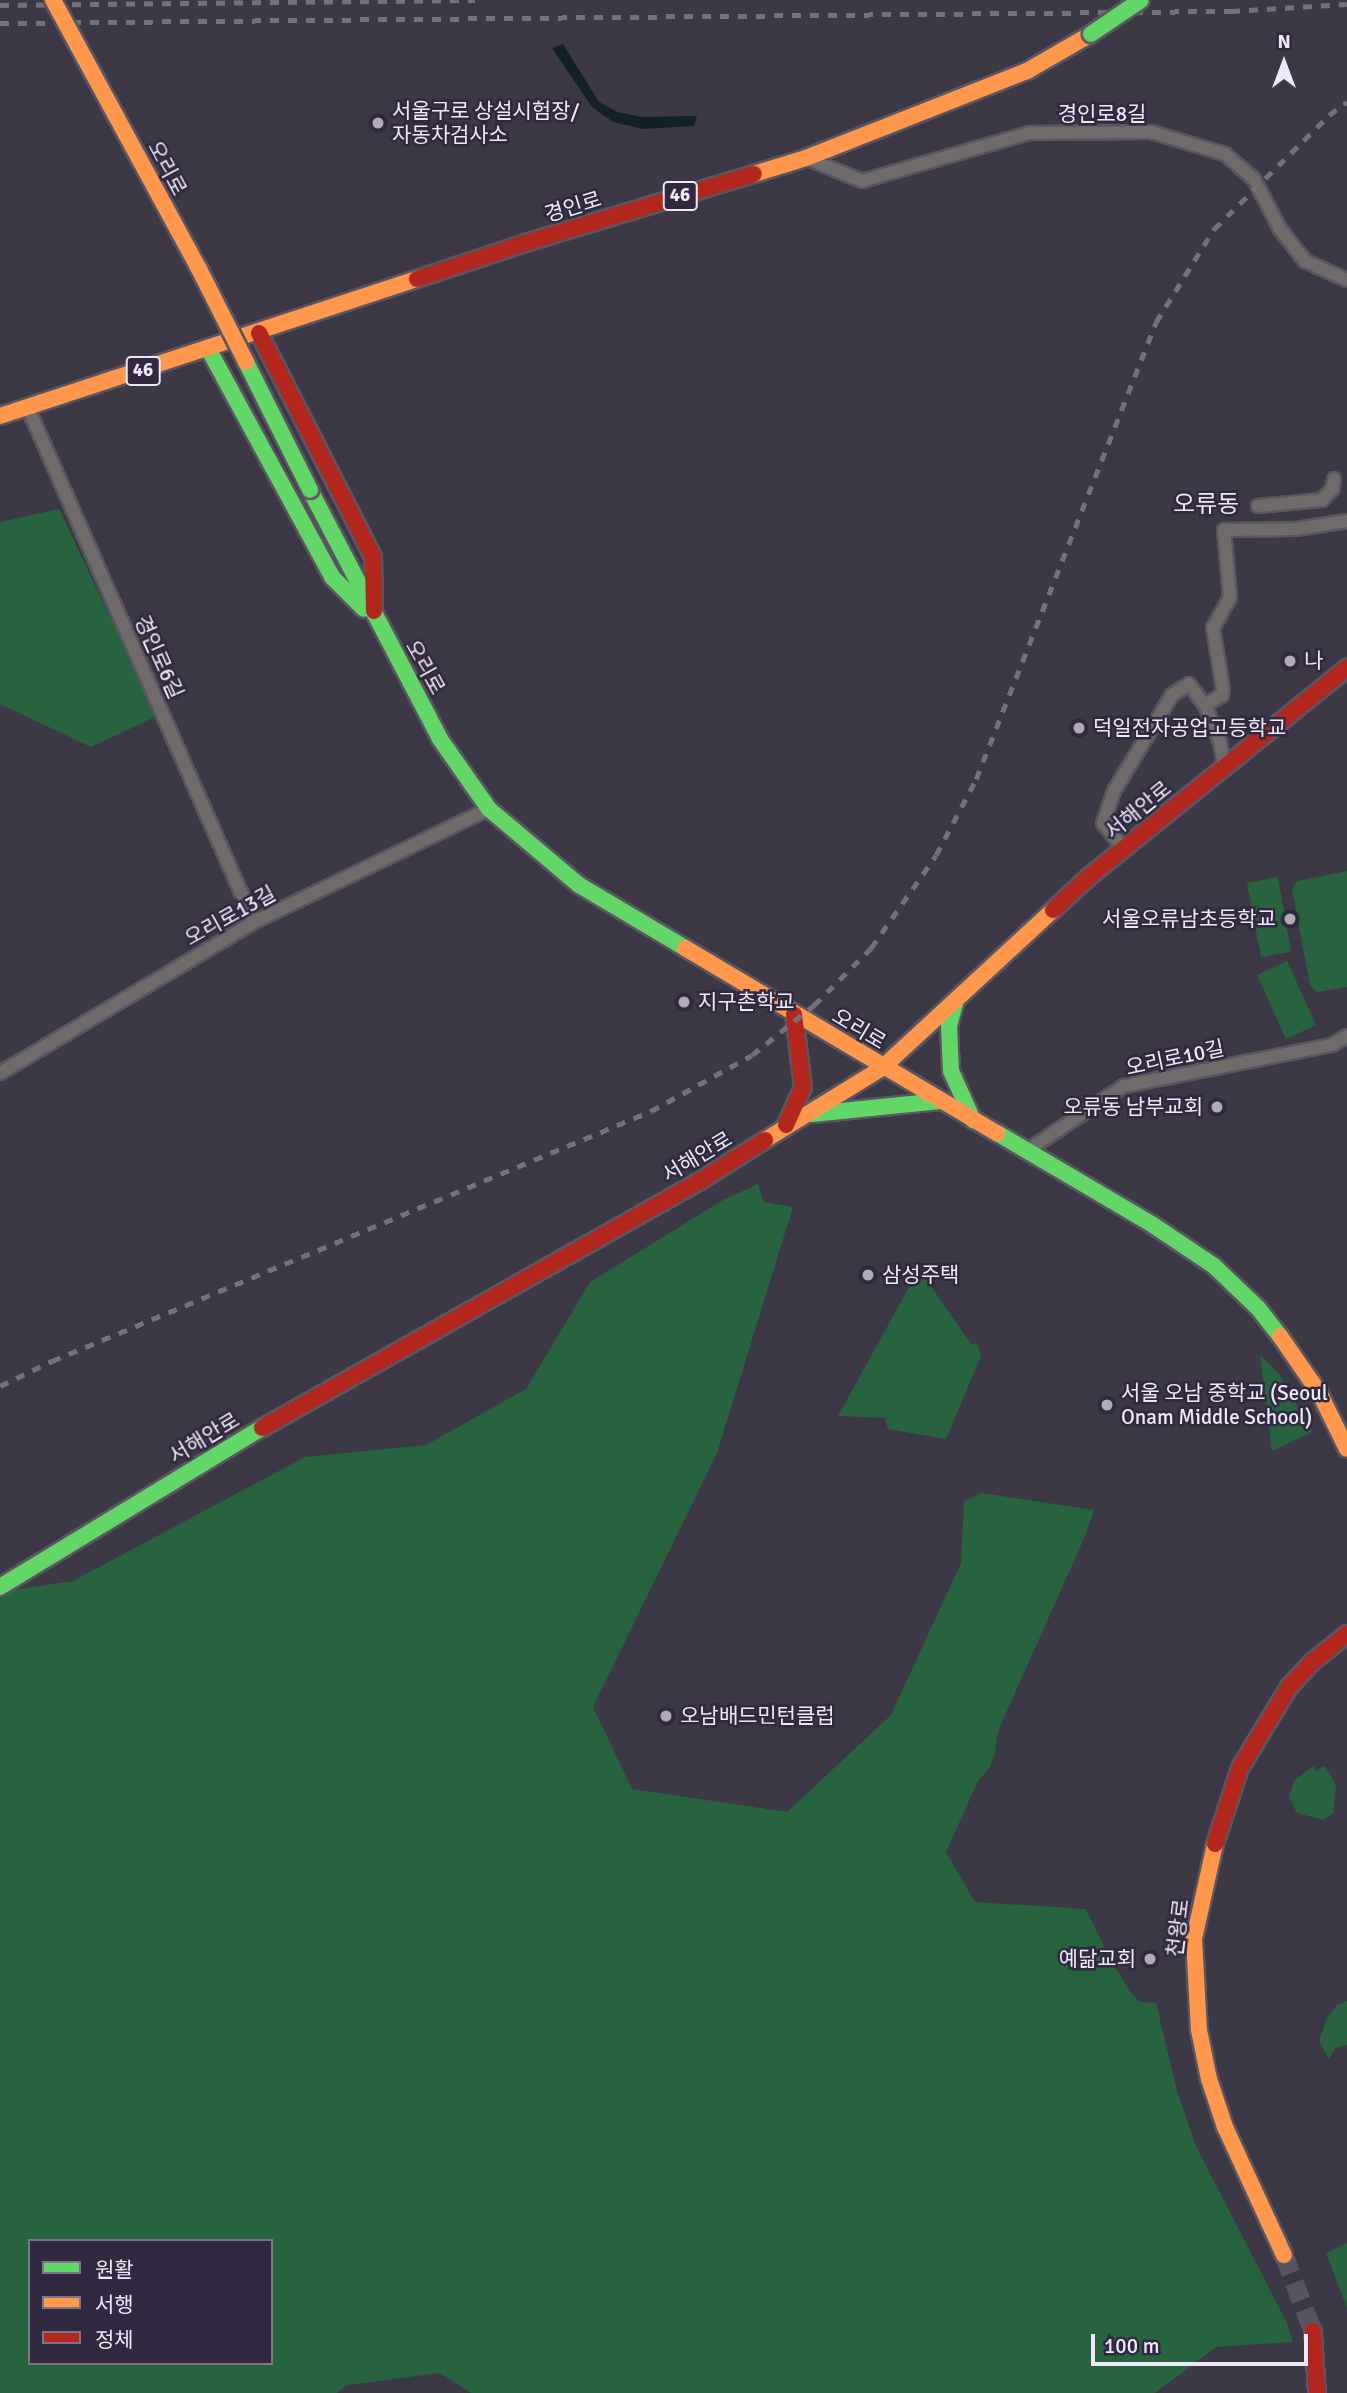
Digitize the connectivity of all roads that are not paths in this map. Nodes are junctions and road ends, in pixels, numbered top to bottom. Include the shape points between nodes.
1 (53, 0) edge
2 (1141, 0) edge
3 (806, 158) junction
4 (1347, 280) edge
5 (259, 333) junction
6 (209, 350) junction
7 (28, 408) junction
8 (0, 416) edge
9 (1334, 479) dead end
10 (1258, 506) dead end
11 (1347, 521) edge
12 (374, 619) junction
13 (1347, 667) edge
14 (1205, 705) junction
15 (1224, 767) junction
16 (489, 809) junction
17 (1124, 849) junction
18 (254, 922) junction
19 (956, 1000) junction
20 (794, 1016) junction
21 (1347, 1036) edge
22 (883, 1068) junction
23 (0, 1073) edge
24 (940, 1101) junction
25 (806, 1115) junction
26 (973, 1121) junction
27 (784, 1129) junction
28 (1025, 1152) junction
29 (1347, 1449) edge
30 (0, 1587) edge
31 (1347, 1634) edge
32 (1284, 2255) tunnel mouth
33 (1313, 2331) tunnel mouth
34 (1317, 2393) edge

1 - 12 main road, 오리로, bridge via 199,269
2 - 3 main road, 경인로 / 46, bridge via 1027,71
3 - 4 street, 경인로8길 via 862,181 1029,133 1151,132 1224,154 1254,179 1280,229 1305,261
3 - 5 main road, 경인로 / 46 via 525,243
5 - 6 main road, 경인로 / 46
5 - 12 main road, 오리로 via 373,557
6 - 7 main road, 경인로 / 46
6 - 12 main road, 오리로 via 331,577
7 - 8 main road, 경인로 / 46
7 - 18 street, 경인로6길
9 - 10 street via 1333,488 1322,499
11 - 14 street via 1296,529 1224,530 1230,597 1213,628 1223,690
12 - 16 main road, 오리로 via 440,739
13 - 15 main road, 서해안로
14 - 15 street via 1220,742
14 - 17 street via 1189,684 1172,695 1114,792 1103,823
15 - 17 main road, 서해안로
16 - 18 street, 오리로13길
16 - 20 main road, 오리로 via 579,885
17 - 19 main road, 서해안로
18 - 23 street, 오리로13길
19 - 22 main road, 서해안로
19 - 26 main road via 949,1026 951,1071
20 - 22 main road, 오리로
20 - 27 main road via 803,1087
21 - 28 street, 오리로10길 via 1332,1045 1125,1086
22 - 24 main road, 오리로
22 - 25 main road, 서해안로
24 - 25 main road
24 - 26 main road, 오리로
25 - 27 main road, 서해안로
26 - 28 main road, 오리로
27 - 30 main road, 서해안로 via 254,1433
28 - 29 main road, 오리로 via 1153,1225 1214,1266 1258,1308 1292,1351
31 - 32 main road, 천왕로 via 1289,1688 1240,1768 1212,1851 1194,1939 1199,2030 1209,2079
33 - 34 main road

